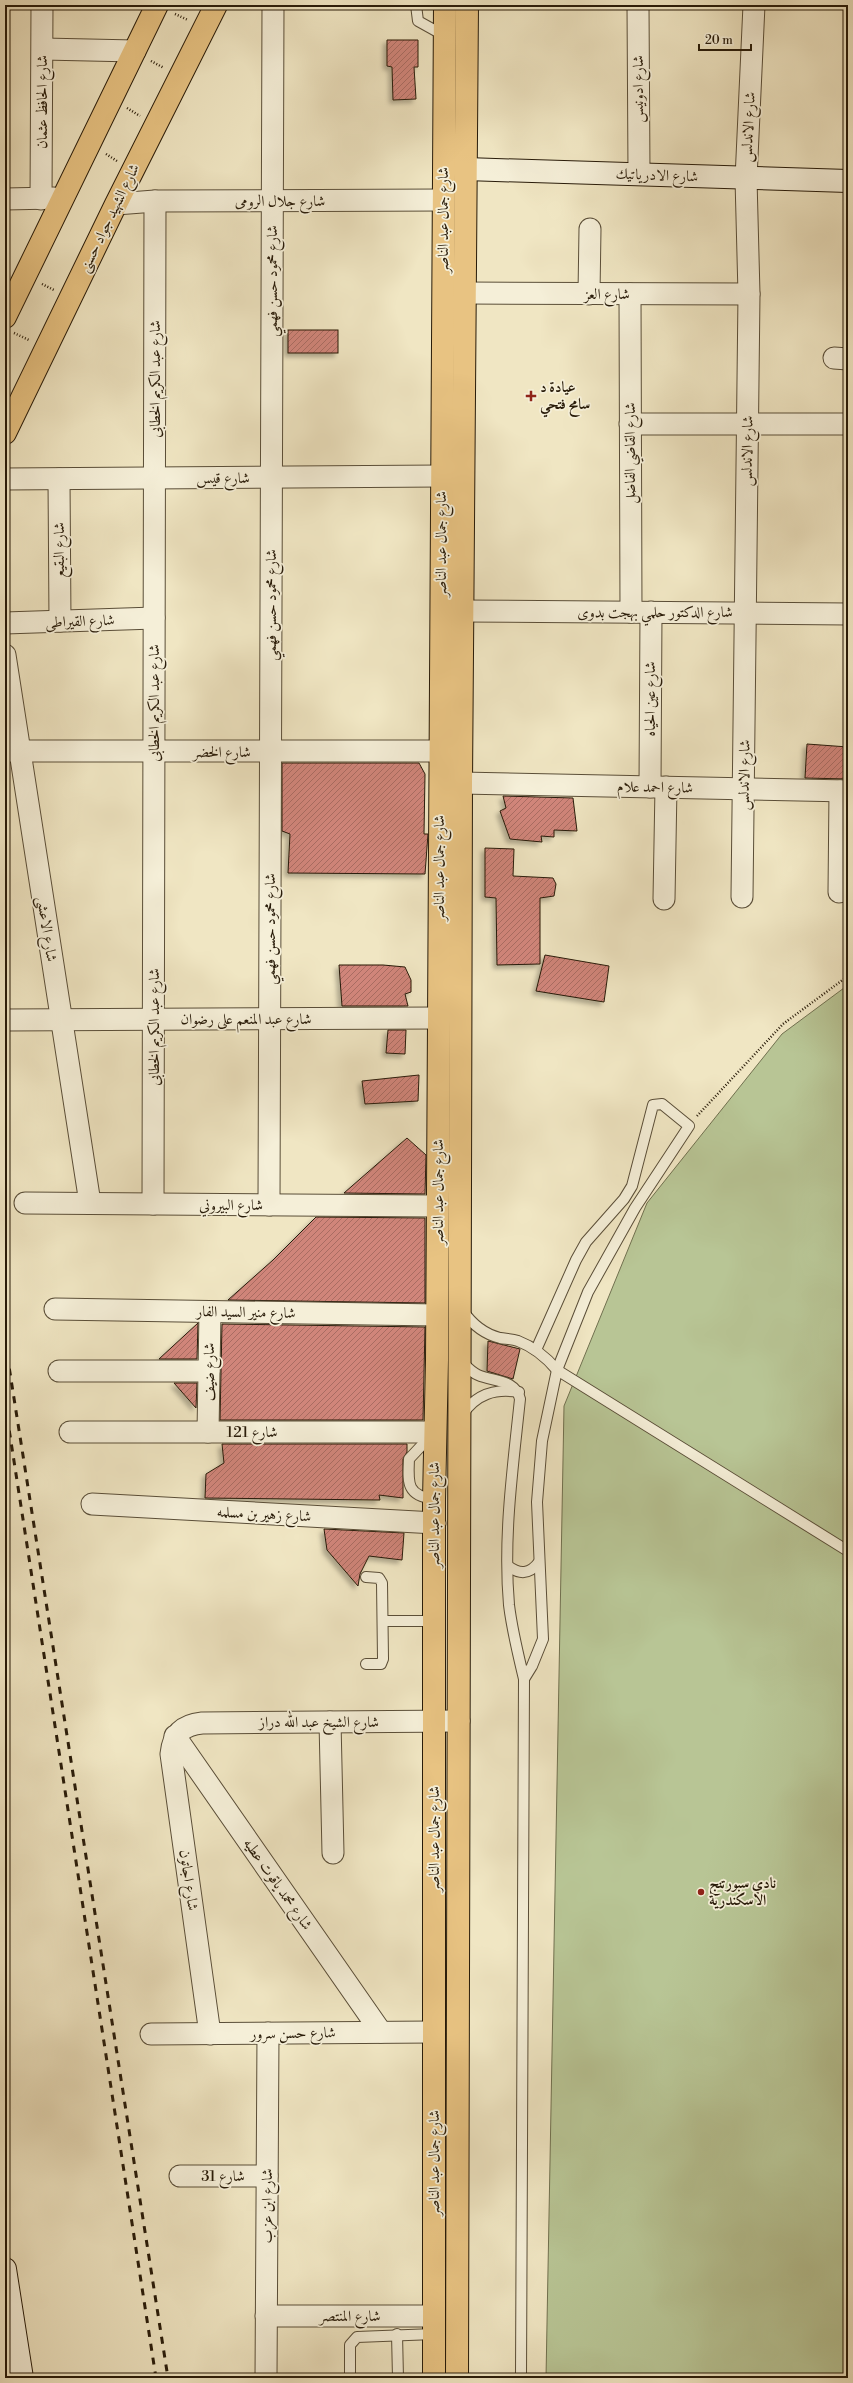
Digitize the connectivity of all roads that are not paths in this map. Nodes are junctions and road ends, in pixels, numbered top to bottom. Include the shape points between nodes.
1 (42, 5) edge
2 (216, 5) edge
3 (273, 5) edge
4 (416, 5) edge
5 (445, 5) edge
6 (468, 5) edge
7 (638, 5) edge
8 (754, 5) edge
9 (164, 8) edge
10 (444, 36) junction
11 (42, 49) junction
12 (135, 51) junction
13 (466, 169) junction
14 (639, 173) junction
15 (746, 179) junction
16 (848, 181) edge
17 (63, 198) junction
18 (5, 199) edge
19 (41, 199) junction
20 (443, 200) junction
21 (155, 201) junction
22 (272, 201) junction
23 (116, 204) junction
24 (590, 229) dead end
25 (465, 293) junction
26 (589, 294) junction
27 (630, 294) junction
28 (749, 294) junction
29 (8, 324) edge
30 (630, 424) junction
31 (747, 424) junction
32 (848, 424) edge
33 (5, 433) edge
34 (442, 476) junction
35 (272, 477) junction
36 (154, 478) junction
37 (5, 479) edge
38 (59, 479) junction
39 (462, 610) junction
40 (641, 612) junction
41 (745, 613) junction
42 (848, 614) edge
43 (154, 618) junction
44 (60, 622) junction
45 (5, 623) edge
46 (5, 655) edge
47 (12, 751) edge
48 (440, 751) junction
49 (154, 752) junction
50 (271, 752) junction
51 (461, 783) junction
52 (658, 787) junction
53 (743, 789) junction
54 (844, 791) edge
55 (839, 892) dead end
56 (742, 897) dead end
57 (664, 900) dead end
58 (438, 1018) junction
59 (154, 1019) junction
60 (270, 1019) junction
61 (6, 1020) dead end
62 (61, 1020) junction
63 (25, 1203) dead end
64 (90, 1204) junction
65 (153, 1204) junction
66 (269, 1205) junction
67 (437, 1206) junction
68 (461, 1308) junction
69 (55, 1309) dead end
70 (210, 1312) junction
71 (437, 1315) junction
72 (536, 1350) junction
73 (437, 1360) junction
74 (460, 1360) junction
75 (209, 1370) junction
76 (557, 1370) junction
77 (59, 1371) dead end
78 (519, 1392) junction
79 (460, 1416) junction
80 (70, 1432) dead end
81 (208, 1432) junction
82 (434, 1435) junction
83 (92, 1504) dead end
84 (435, 1523) junction
85 (848, 1551) edge
86 (539, 1562) junction
87 (508, 1566) junction
88 (366, 1577) dead end
89 (434, 1621) junction
90 (383, 1622) junction
91 (366, 1664) dead end
92 (524, 1679) junction
93 (434, 1721) junction
94 (459, 1721) junction
95 (330, 1722) junction
96 (178, 1733) junction
97 (334, 1853) dead end
98 (381, 2032) junction
99 (434, 2032) junction
100 (268, 2033) junction
101 (151, 2034) dead end
102 (210, 2034) junction
103 (180, 2176) dead end
104 (267, 2176) junction
105 (5, 2274) edge
106 (266, 2316) junction
107 (434, 2325) junction
108 (397, 2334) junction
109 (22, 2378) edge
110 (266, 2378) edge
111 (350, 2378) edge
112 (398, 2378) edge
113 (434, 2378) edge
114 (457, 2378) edge
115 (522, 2378) edge

1 - 11 street, شارع الحافظ عثمان
2 - 23 main road, شارع الشهيد جواد حسنى
3 - 22 street, شارع محمود حسن فهمي
4 - 10 lane via 418,21
5 - 10 main road, شارع جمال عبد الناصر
6 - 13 main road, شارع جمال عبد الناصر
7 - 14 street, شارع ادونيس
8 - 15 street, شارع الاندلس
9 - 12 main road
10 - 20 main road, شارع جمال عبد الناصر
11 - 12 street
11 - 19 street, شارع الحافظ عثمان
12 - 17 main road
13 - 14 street, شارع الادرياتيك
13 - 25 main road, شارع جمال عبد الناصر
14 - 15 street, شارع الادرياتيك
15 - 16 street, شارع الادرياتيك
15 - 28 street, شارع الاندلس
17 - 19 street
17 - 29 main road via 25,276
18 - 19 street
20 - 22 street, شارع جلال الرومى
20 - 34 main road, شارع جمال عبد الناصر
21 - 22 street, شارع جلال الرومى
21 - 23 street, شارع جلال الرومى
21 - 36 street, شارع عبد الكريم الخطابى
22 - 35 street, شارع محمود حسن فهمي
23 - 33 main road, شارع الشهيد جواد حسنى
24 - 26 street
25 - 26 street, شارع العز
25 - 39 main road, شارع جمال عبد الناصر
26 - 27 street, شارع العز
27 - 28 street, شارع العز
27 - 30 street, شارع القاضي الفاضل
28 - 31 street, شارع الاندلس
30 - 31 street
30 - 40 street, شارع القاضي الفاضل
31 - 32 street
31 - 41 street, شارع الاندلس
34 - 35 street, شارع قيس
34 - 48 main road, شارع جمال عبد الناصر
35 - 36 street, شارع قيس
35 - 50 street, شارع محمود حسن فهمي
36 - 38 street, شارع قيس
36 - 43 street, شارع عبد الكريم الخطابى
37 - 38 street, شارع قيس
38 - 44 street, شارع البقيع
39 - 40 street, شارع الدكتور حلمي بهجت بدوى
39 - 51 main road, شارع جمال عبد الناصر
40 - 41 street, شارع الدكتور حلمي بهجت بدوى
40 - 52 street, شارع عين الحياه
41 - 42 street, شارع الدكتور حلمي بهجت بدوى
41 - 53 street, شارع الاندلس
43 - 44 street, شارع القيراطى
43 - 49 street, شارع عبد الكريم الخطابى
44 - 45 street, شارع القيراطى
46 - 47 street, شارع الاعشى
47 - 49 street, شارع الخضر
47 - 62 street, شارع الاعشى
48 - 50 street, شارع الخضر
48 - 58 main road, شارع جمال عبد الناصر
49 - 50 street, شارع الخضر
49 - 59 street, شارع عبد الكريم الخطابى
50 - 60 street, شارع محمود حسن فهمي
51 - 52 street, شارع احمد علام
51 - 68 main road, شارع جمال عبد الناصر
52 - 53 street, شارع احمد علام
52 - 57 street, شارع عين الحياه
53 - 54 street, شارع احمد علام
53 - 56 street, شارع الاندلس
54 - 55 street
58 - 60 street, شارع عبد المنعم على رضوان
58 - 67 main road, شارع جمال عبد الناصر
59 - 60 street, شارع عبد المنعم على رضوان
59 - 62 street, شارع عبد المنعم على رضوان
59 - 65 street, شارع عبد الكريم الخطابى
60 - 66 street, شارع محمود حسن فهمي
61 - 62 street, شارع عبد المنعم على رضوان
62 - 64 street, شارع الاعشى
63 - 64 street, شارع البيروني
64 - 65 street, شارع البيروني
65 - 66 street, شارع البيروني
66 - 67 street, شارع البيروني
67 - 71 main road, شارع جمال عبد الناصر
68 - 72 lane via 470,1321 483,1331 499,1338 517,1340
68 - 74 main road, شارع جمال عبد الناصر
69 - 70 street, شارع منير السيد الفار
70 - 71 street, شارع منير السيد الفار
70 - 75 street, شارع ضيف
71 - 73 main road, شارع جمال عبد الناصر
72 - 76 lane
72 - 76 lane via 586,1242 624,1199 632,1186 653,1105 662,1104 689,1126 635,1208 588,1292
73 - 74 main road
73 - 82 main road, شارع جمال عبد الناصر
74 - 78 lane via 476,1374 511,1384
74 - 79 main road, شارع جمال عبد الناصر
75 - 77 street
75 - 81 street, شارع ضيف
76 - 85 lane
76 - 86 lane via 542,1441 537,1502
78 - 79 lane via 496,1390 475,1400
78 - 87 lane via 509,1504
79 - 94 main road, شارع جمال عبد الناصر
80 - 81 street, شارع 121
81 - 82 street, شارع 121
82 - 84 main road, شارع جمال عبد الناصر
83 - 84 street, شارع زهير بن مسلمه
84 - 89 main road, شارع جمال عبد الناصر
86 - 87 lane via 533,1570 524,1573 515,1572
86 - 92 lane via 543,1639
87 - 92 lane via 514,1642
88 - 90 lane via 381,1580
89 - 90 lane
89 - 93 main road, شارع جمال عبد الناصر
90 - 91 lane via 383,1661 378,1664
92 - 115 lane
93 - 94 street, شارع الشيخ عبد الله دراز
93 - 95 street, شارع الشيخ عبد الله دراز
93 - 99 main road, شارع جمال عبد الناصر
94 - 114 main road, شارع جمال عبد الناصر
95 - 96 street, شارع الشيخ عبد الله دراز via 202,1723 190,1724
95 - 97 street
96 - 98 street, شارع محمد ياقوت عطيه
96 - 102 street, شارع اجاتون via 171,1754
98 - 99 street, شارع حسن سرور
98 - 100 street, شارع حسن سرور
99 - 107 main road, شارع جمال عبد الناصر
100 - 102 street, شارع حسن سرور
100 - 104 street, شارع ابن عزب
101 - 102 street, شارع حسن سرور
103 - 104 street, شارع 31
104 - 106 street, شارع ابن عزب
105 - 109 street
106 - 107 street, شارع المنتصر
106 - 110 street, شارع ابن عزب
107 - 108 lane
107 - 113 main road, شارع جمال عبد الناصر
108 - 111 lane via 363,2335 353,2340 349,2350
108 - 112 lane

